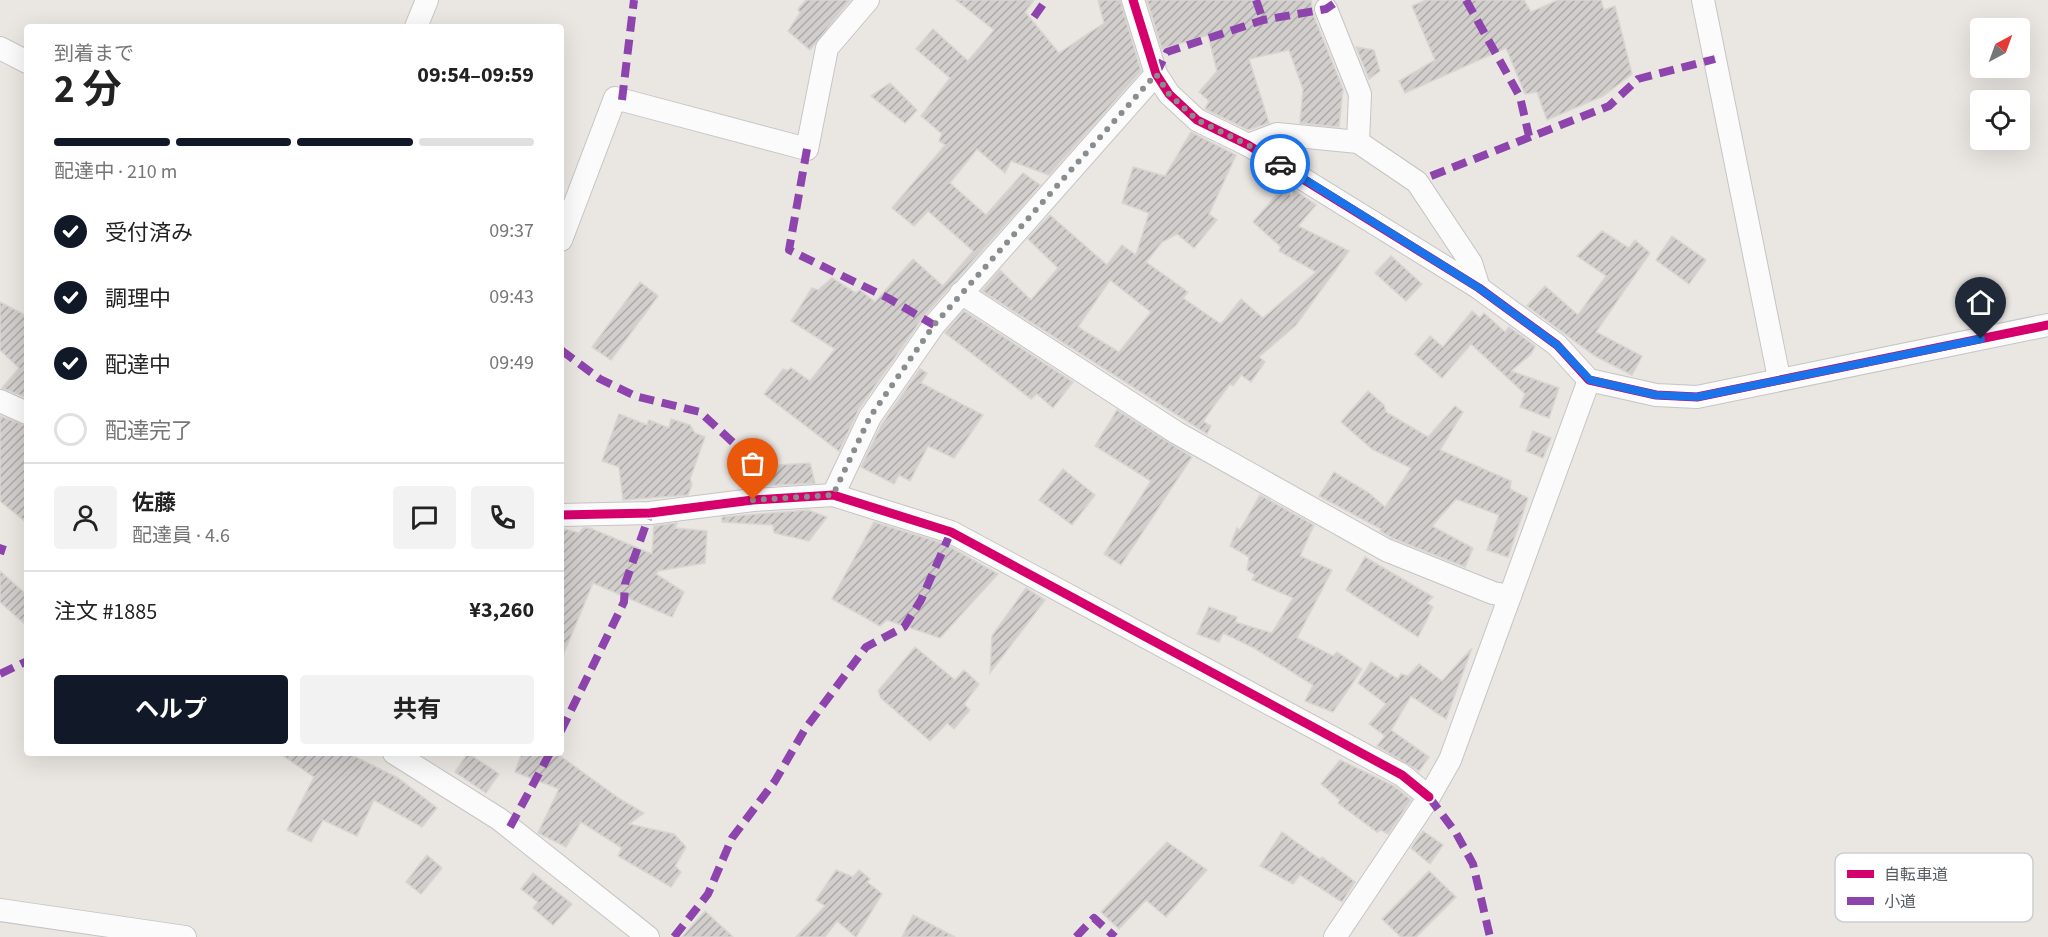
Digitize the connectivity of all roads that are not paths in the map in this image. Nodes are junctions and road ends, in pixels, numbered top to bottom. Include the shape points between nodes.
1 (428, 0) edge
2 (868, 0) edge
3 (1133, 0) edge
4 (1703, 0) edge
5 (1326, 9) dead end
6 (417, 24) edge
7 (0, 48) edge
8 (24, 60) edge
9 (1156, 74) junction
10 (1358, 142) junction
11 (1248, 145) junction
12 (564, 232) edge
13 (1479, 288) junction
14 (962, 293) junction
15 (2048, 325) edge
16 (1779, 378) junction
17 (1590, 380) junction
18 (0, 401) edge
19 (24, 412) edge
20 (833, 495) junction
21 (564, 515) edge
22 (1510, 596) junction
23 (399, 756) edge
24 (1429, 797) junction
25 (0, 910) edge
26 (185, 937) edge
27 (648, 937) edge
28 (1335, 937) edge

1 - 6 street
2 - 12 street via 827,48 807,149 615,98
3 - 9 street
4 - 16 street
5 - 10 street via 1360,94
7 - 8 street
9 - 11 street via 1169,94 1197,120
9 - 14 street
10 - 11 street via 1277,134
10 - 13 street via 1417,182 1471,263
11 - 13 street
13 - 17 street via 1557,345
14 - 20 street via 934,325 870,417
14 - 22 street via 1177,433 1386,550 1493,593
15 - 16 street
16 - 17 street via 1697,397 1656,395
17 - 22 street
18 - 19 street
20 - 21 street via 650,513
20 - 24 street via 951,532 986,548 1402,775
22 - 24 street via 1450,760
23 - 27 street via 499,819
24 - 28 street
25 - 26 street

